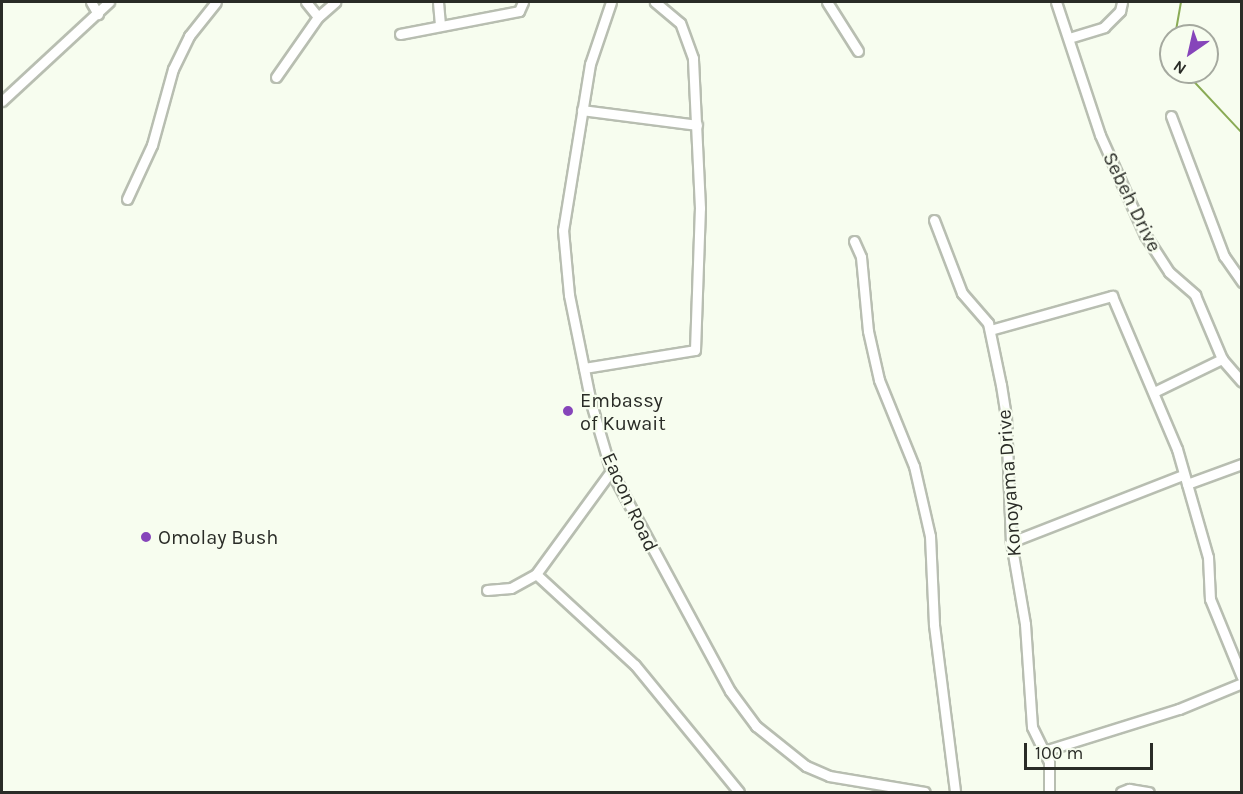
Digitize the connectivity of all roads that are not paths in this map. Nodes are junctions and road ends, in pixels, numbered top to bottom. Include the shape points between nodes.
1 (91, 2) edge
2 (109, 2) edge
3 (216, 2) edge
4 (306, 2) edge
5 (335, 2) edge
6 (438, 2) edge
7 (523, 2) edge
8 (611, 2) edge
9 (655, 2) edge
10 (827, 2) edge
11 (1056, 2) edge
12 (1122, 2) edge
13 (98, 14) junction
14 (318, 17) junction
15 (440, 24) junction
16 (400, 34) dead end
17 (1069, 38) junction
18 (858, 51) dead end
19 (276, 77) dead end
20 (2, 101) edge
21 (582, 110) junction
22 (1171, 116) dead end
23 (697, 125) junction
24 (127, 199) dead end
25 (934, 220) dead end
26 (854, 241) dead end
27 (1242, 282) edge
28 (990, 330) junction
29 (1222, 359) junction
30 (584, 368) junction
31 (1242, 382) edge
32 (1154, 392) junction
33 (1242, 464) edge
34 (611, 471) junction
35 (1185, 479) junction
36 (1011, 542) junction
37 (536, 574) junction
38 (487, 590) dead end
39 (1242, 677) edge
40 (1242, 683) edge
41 (1044, 752) junction
42 (884, 789) edge
43 (739, 792) edge
44 (925, 792) edge
45 (955, 792) edge
46 (1048, 792) edge
47 (1121, 792) edge
48 (1149, 792) edge

1 - 13 street
2 - 13 street
3 - 24 street via 189,36 173,69 152,145
4 - 14 street
5 - 14 street
6 - 15 street
7 - 15 street via 519,11
8 - 21 street, Eacon Road via 593,55
9 - 23 street via 675,16 690,46
10 - 18 street
11 - 17 street, Sebeh Drive
12 - 17 street via 1120,11 1104,27
13 - 20 street via 86,19 30,78
14 - 19 street
15 - 16 street
17 - 29 street, Sebeh Drive via 1100,135 1131,206 1169,272 1195,295
21 - 23 street
21 - 30 street, Eacon Road via 563,230 569,295
22 - 27 street via 1224,256
23 - 30 street via 700,208 695,350
25 - 28 street, Konoyama Drive via 962,293 981,312
26 - 45 street via 862,265 868,331 879,380 914,466 930,536 934,625
28 - 32 street via 1112,296
28 - 36 street, Konoyama Drive via 1006,418
29 - 31 street, Sebeh Drive
29 - 32 street
30 - 34 street, Eacon Road
32 - 35 street
33 - 35 street
34 - 37 street
34 - 42 street, Eacon Road via 742,711 806,766 829,776
35 - 36 street
35 - 39 street via 1208,557 1210,598
36 - 41 street, Konoyama Drive via 1025,624 1032,728
37 - 38 street via 511,588
37 - 43 street via 634,665
40 - 41 street via 1179,709
41 - 46 street, Konoyama Drive via 1051,773
42 - 44 street, Eacon Road
47 - 48 street

